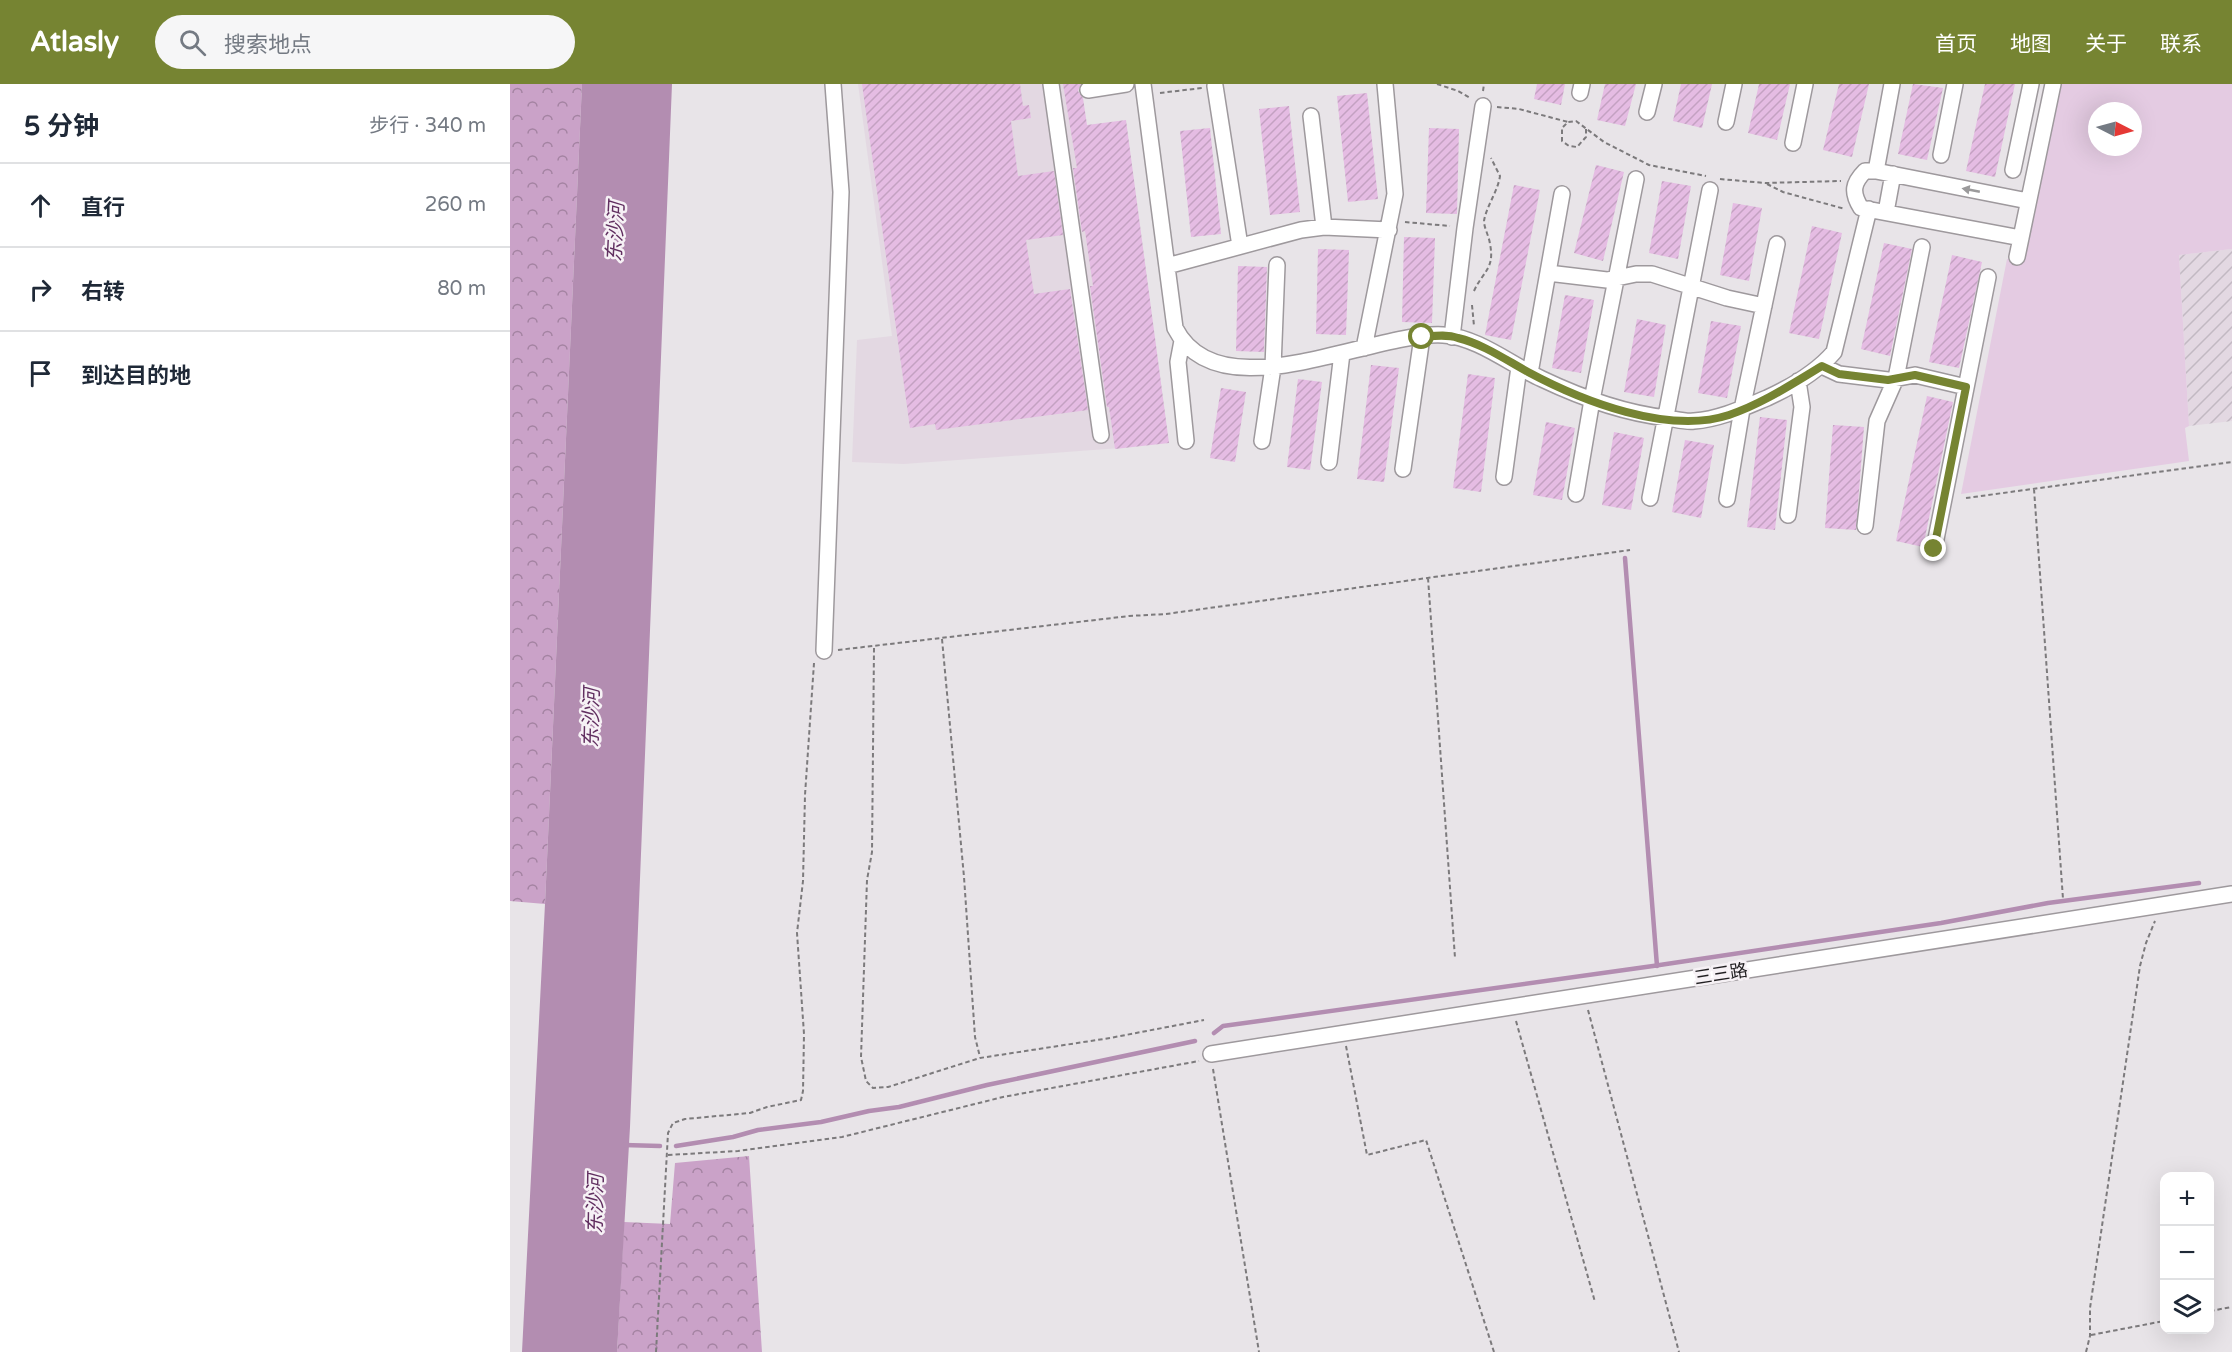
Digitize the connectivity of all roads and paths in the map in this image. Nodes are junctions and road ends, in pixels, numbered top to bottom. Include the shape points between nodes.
1 (833, 84) edge
2 (1051, 84) edge
3 (1126, 84) edge
4 (1385, 84) edge
5 (1437, 84) edge
6 (1654, 84) edge
7 (1734, 84) edge
8 (1805, 84) edge
9 (1892, 84) edge
10 (1955, 84) edge
11 (2031, 84) edge
12 (2053, 84) edge
13 (1215, 86) joint
14 (1088, 90) dead end
15 (1144, 90) edge
16 (1483, 106) junction
17 (1647, 112) dead end
18 (1311, 116) dead end
19 (1568, 122) junction
20 (1726, 122) dead end
21 (1586, 129) junction
22 (1793, 143) dead end
23 (1488, 152) dead end
24 (1941, 155) dead end
25 (2013, 170) dead end
26 (1876, 171) junction
27 (1893, 174) junction
28 (1636, 179) dead end
29 (1855, 180) junction
30 (1765, 183) junction
31 (1710, 190) dead end
32 (1562, 194) dead end
33 (2028, 201) junction
34 (1865, 208) junction
35 (1886, 213) junction
36 (1390, 225) junction
37 (1324, 227) junction
38 (1465, 228) junction
39 (2021, 238) junction
40 (1777, 244) dead end
41 (1240, 246) junction
42 (1922, 247) dead end
43 (2017, 257) dead end
44 (1167, 266) junction
45 (1277, 266) dead end
46 (1548, 273) junction
47 (1988, 277) dead end
48 (1616, 278) junction
49 (1691, 287) junction
50 (1764, 306) junction
51 (1422, 337) junction
52 (1452, 337) junction
53 (1182, 341) junction
54 (1471, 343) junction
55 (1364, 348) junction
56 (1342, 352) junction
57 (1822, 366) junction
58 (1273, 367) junction
59 (1525, 370) junction
60 (1896, 378) junction
61 (1798, 381) junction
62 (1966, 387) junction
63 (1592, 400) junction
64 (1742, 409) junction
65 (1665, 418) junction
66 (1101, 435) dead end
67 (1186, 441) dead end
68 (1262, 441) dead end
69 (1329, 462) dead end
70 (2232, 462) edge
71 (1403, 469) dead end
72 (1504, 477) dead end
73 (2034, 489) junction
74 (1576, 494) dead end
75 (1650, 498) dead end
76 (1966, 498) dead end
77 (1727, 499) dead end
78 (1788, 515) dead end
79 (1865, 526) dead end
80 (1934, 549) dead end
81 (1630, 550) dead end
82 (1428, 578) junction
83 (942, 639) junction
84 (874, 647) junction
85 (824, 651) junction
86 (2232, 894) edge
87 (2063, 899) dead end
88 (2163, 905) junction
89 (1455, 958) dead end
90 (1584, 996) junction
91 (1512, 1007) junction
92 (1204, 1020) dead end
93 (1344, 1033) junction
94 (1211, 1057) junction
95 (980, 1058) junction
96 (668, 1155) junction
97 (1595, 1302) dead end
98 (2232, 1307) edge
99 (2214, 1310) edge
100 (2160, 1322) edge
101 (2090, 1336) junction
102 (656, 1352) edge
103 (1259, 1352) edge
104 (1494, 1352) edge
105 (1679, 1352) edge
106 (2086, 1352) edge

1 - 85 street via 841,192
2 - 66 street
3 - 14 street
4 - 36 street via 1395,194
5 - 16 path
6 - 17 street
7 - 20 street
8 - 22 street
9 - 26 street
10 - 24 street
11 - 25 street
12 - 33 street
13 - 15 path
13 - 41 street
15 - 44 street
16 - 19 path via 1521,110
16 - 38 street
18 - 37 street
19 - 21 path via 1576,121
19 - 21 path via 1560,132 1562,141 1569,146 1577,147 1584,141
21 - 30 path via 1649,165
23 - 54 path via 1500,176 1485,218 1492,257 1488,271 1474,291
26 - 27 street
26 - 29 street via 1865,171
33 -> 27 street
27 - 35 street
28 - 48 street
29 - 30 path
29 - 34 street via 1853,195
30 - 34 path via 1783,192 1847,209
31 - 49 street
32 - 46 street
33 - 39 street
34 - 35 street
34 - 57 street via 1834,352
35 - 39 street
36 - 37 street
36 - 38 path
36 - 55 street
37 - 41 street
38 - 52 street
39 - 43 street
40 - 50 street
41 - 44 street
42 - 60 street
44 - 53 street via 1175,328
45 - 58 street
46 - 48 street
46 - 59 street
47 - 62 street
48 - 49 street via 1652,274
48 - 63 street
49 - 50 street
49 - 65 street
50 - 64 street
51 - 52 street
51 - 55 street
51 - 71 street
52 - 54 street
53 - 58 street via 1197,354 1217,362 1245,368
53 - 67 street via 1178,362
54 - 59 street
55 - 56 street
56 - 58 street
56 - 69 street
57 - 60 street via 1839,374
57 - 61 street
58 - 68 street
59 - 63 street
59 - 72 street
60 - 62 street via 1915,375
60 - 79 street via 1877,421
61 - 64 street
61 - 78 street via 1802,407
62 - 80 street
63 - 65 street via 1644,416
63 - 74 street
64 - 65 street via 1692,422
64 - 77 street
65 - 75 street
70 - 73 path
73 - 76 path
73 - 87 path
81 - 82 path
82 - 83 path via 1171,614
82 - 89 path
83 - 84 path
83 - 95 path via 975,1037
84 - 85 path
84 - 95 path via 872,852 867,880 863,1071 873,1088 888,1087
85 - 96 path via 814,660 797,933 804,1091 801,1100 750,1113 673,1123 668,1133
86 - 88 street, 三三路
88 - 90 street, 三三路
88 - 101 path via 2140,966 2090,1308
90 - 91 street, 三三路
90 - 105 path
91 - 93 street, 三三路
91 - 97 path
92 - 95 path
93 - 94 street, 三三路
93 - 104 path via 1367,1155 1426,1140
94 - 96 path via 1003,1097 843,1137 738,1151
94 - 103 path
96 - 102 path
98 - 99 path
100 - 101 path
101 - 106 path

